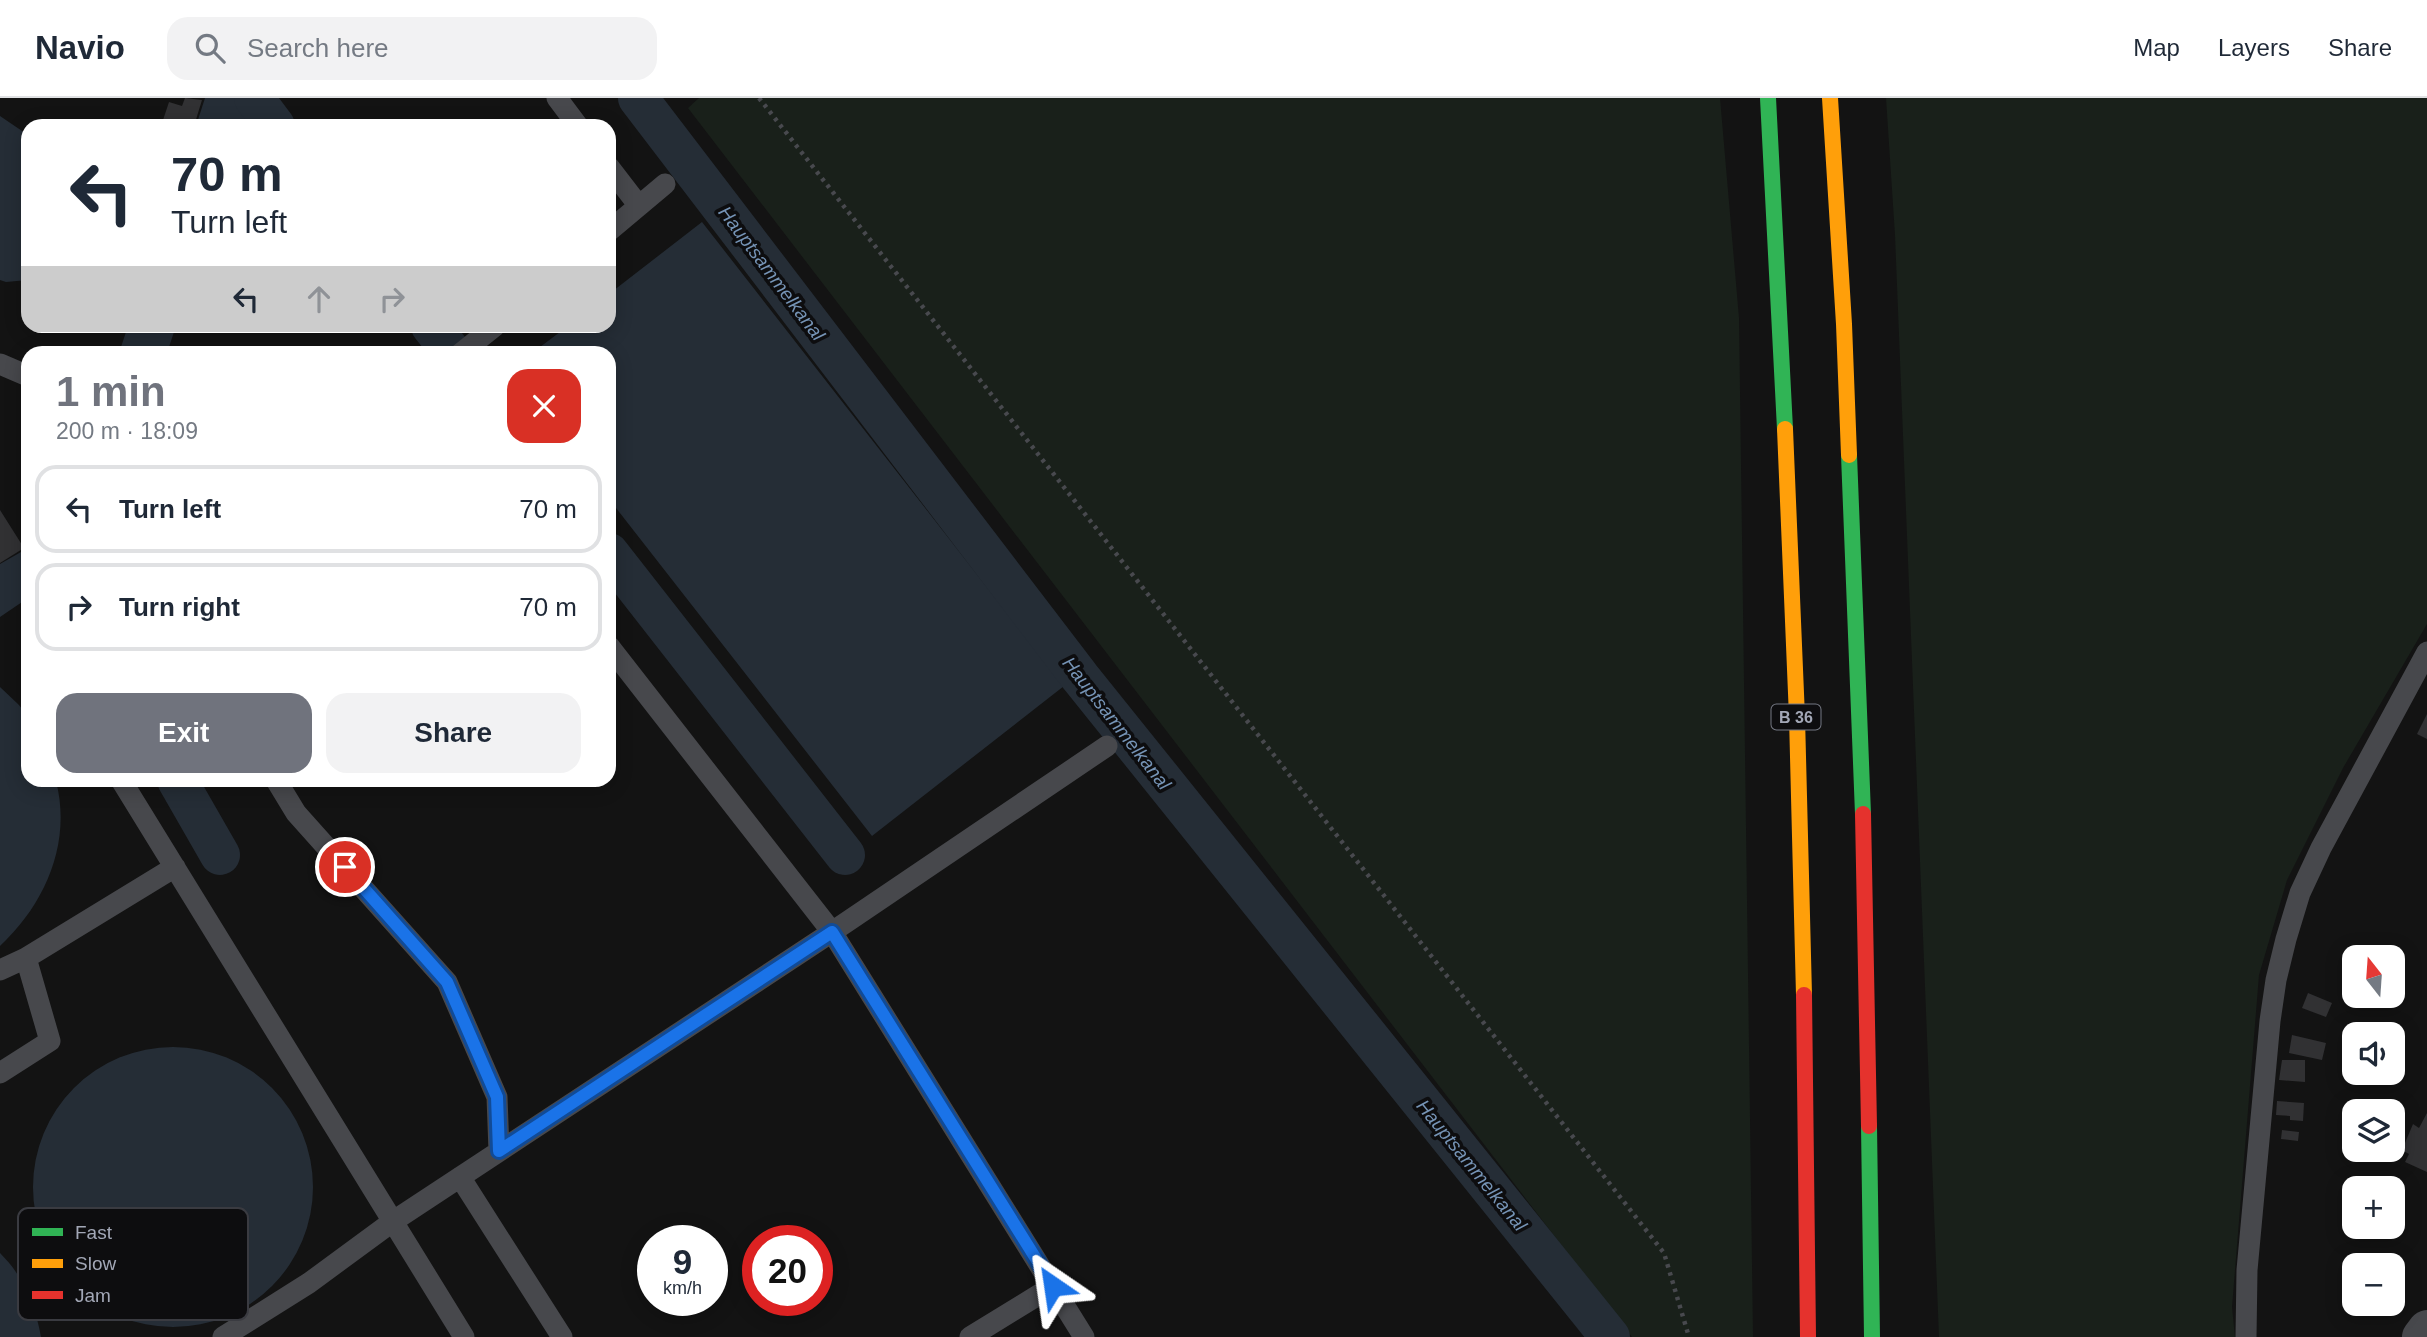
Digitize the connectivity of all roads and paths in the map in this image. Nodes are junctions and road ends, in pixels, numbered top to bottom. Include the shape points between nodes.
1 (557, 98) edge
2 (758, 98) edge
3 (1768, 98) edge
4 (1830, 98) edge
5 (573, 119) edge
6 (616, 176) edge
7 (665, 184) dead end
8 (639, 206) junction
9 (616, 225) edge
10 (486, 333) edge
11 (470, 346) edge
12 (0, 364) edge
13 (21, 373) edge
14 (2427, 652) edge
15 (616, 655) edge
16 (1107, 746) dead end
17 (125, 787) edge
18 (280, 787) edge
19 (175, 867) junction
20 (832, 932) junction
21 (26, 958) junction
22 (0, 970) edge
23 (0, 1073) edge
24 (499, 1151) junction
25 (460, 1177) junction
26 (392, 1222) junction
27 (1053, 1286) junction
28 (2427, 1329) edge
29 (223, 1337) edge
30 (464, 1337) edge
31 (562, 1337) edge
32 (970, 1337) edge
33 (1084, 1337) edge
34 (1689, 1337) edge
35 (1808, 1337) edge
36 (1872, 1337) edge
37 (2246, 1337) edge
38 (2421, 1337) edge

1 - 5 lane
2 - 34 path via 1664,1253
3 - 35 highway, B 36 via 1803,892
4 - 36 highway via 1844,324 1866,889
6 - 8 lane
7 - 8 lane
8 - 9 lane
10 - 11 lane
12 - 13 lane
14 - 37 lane via 2321,848 2286,939 2269,1035 2247,1270
15 - 20 lane
16 - 20 lane
17 - 19 lane
18 - 24 lane via 296,813 447,982 497,1097
19 - 21 lane
19 - 26 lane
20 - 24 lane
20 - 27 lane
21 - 22 lane
21 - 23 lane via 50,1041
24 - 25 lane
25 - 26 lane
25 - 31 lane
26 - 29 lane via 309,1283
26 - 30 lane
27 - 32 lane
27 - 33 lane
28 - 38 street

